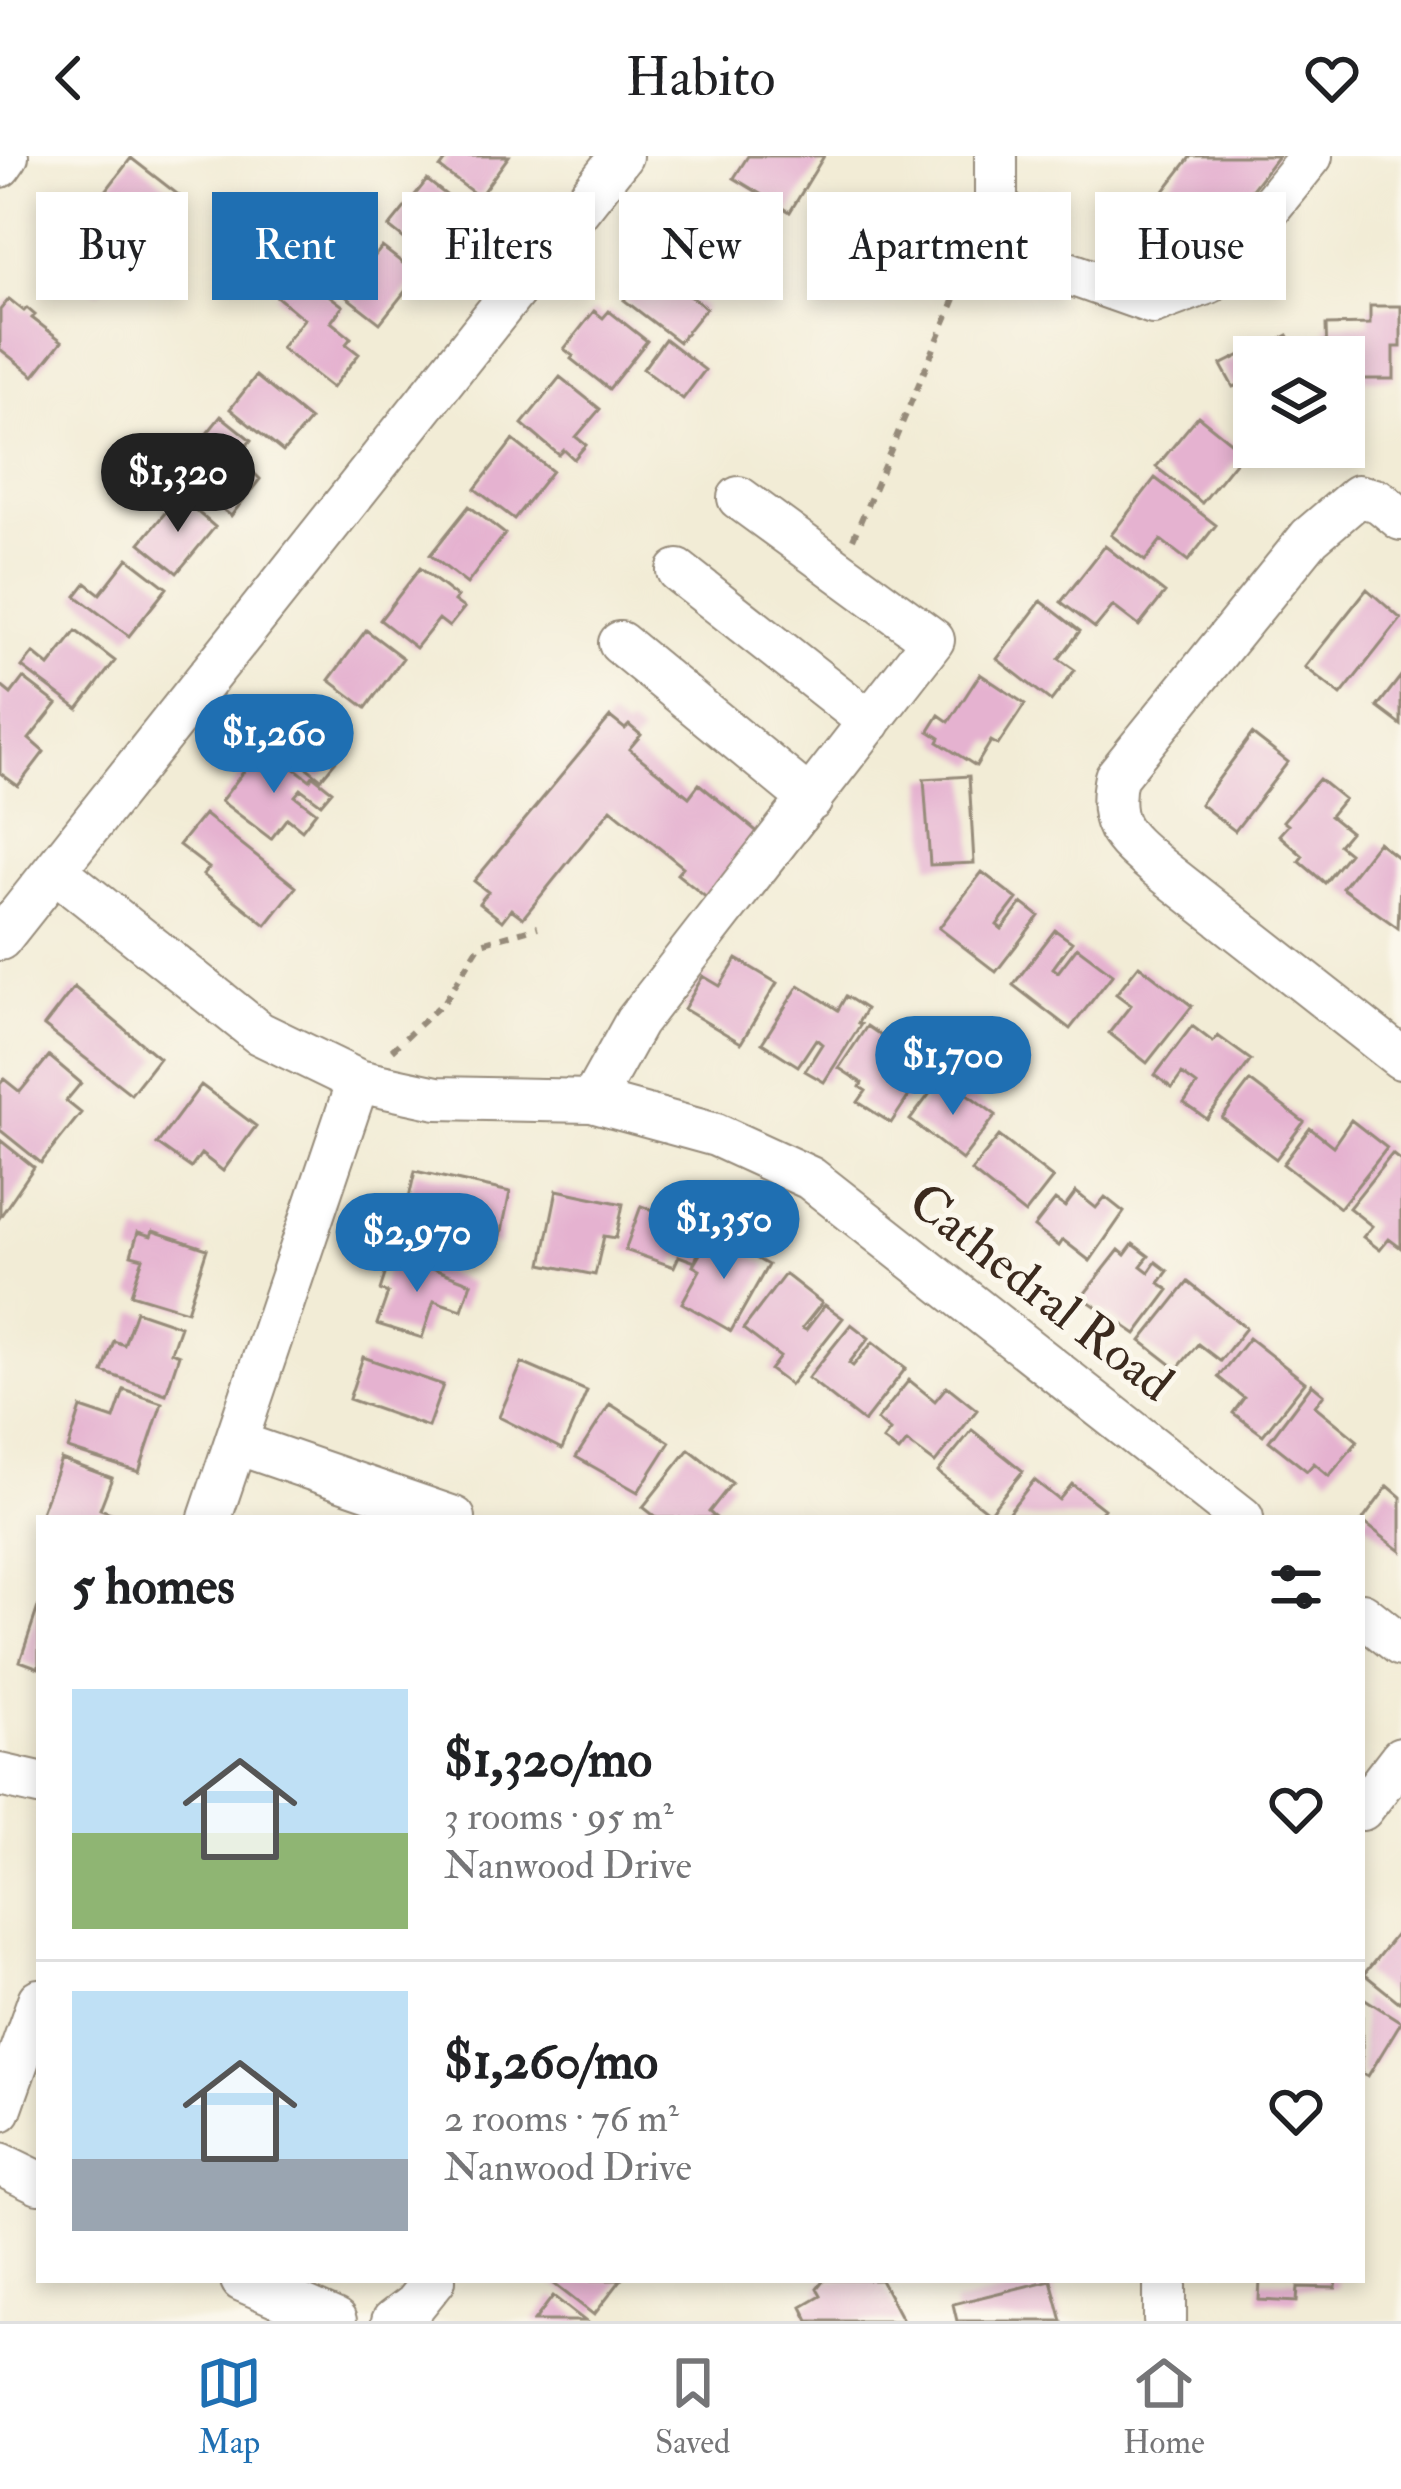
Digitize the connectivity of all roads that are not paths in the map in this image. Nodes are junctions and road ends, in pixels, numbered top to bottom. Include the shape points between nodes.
1 (8, 156) edge
2 (621, 156) edge
3 (996, 156) edge
4 (1311, 156) edge
5 (0, 166) edge
6 (739, 498) dead end
7 (1401, 518) edge
8 (678, 571) dead end
9 (620, 643) dead end
10 (870, 722) junction
11 (811, 800) junction
12 (56, 871) junction
13 (0, 939) edge
14 (1401, 1058) edge
15 (358, 1081) junction
16 (592, 1101) junction
17 (237, 1443) junction
18 (211, 1515) edge
19 (445, 1515) edge
20 (1238, 1515) edge
21 (1365, 1616) edge
22 (1401, 1645) edge
23 (1401, 1758) edge
24 (0, 1775) edge
25 (36, 1783) edge
26 (1365, 1805) edge
27 (36, 2008) edge
28 (0, 2110) edge
29 (0, 2164) edge
30 (36, 2181) edge
31 (249, 2283) edge
32 (432, 2283) edge
33 (1165, 2283) edge
34 (335, 2321) edge
35 (393, 2321) edge
36 (1165, 2321) edge

1 - 5 street
2 - 12 street
3 - 4 street via 996,202 1051,267 1153,303 1209,282
6 - 10 street via 933,640
7 - 14 street via 1358,496 1310,537 1116,777 1111,803 1121,835
8 - 10 street
9 - 11 street
10 - 11 street
11 - 16 street via 636,1022
12 - 13 street
12 - 15 street, Cathedral Road via 259,1033
15 - 16 street, Cathedral Road via 437,1098
15 - 17 street
16 - 20 street, Cathedral Road via 716,1135 810,1178
17 - 18 street
17 - 19 street
21 - 22 street
23 - 26 street
24 - 25 street
27 - 28 street
29 - 30 street
31 - 34 street
32 - 35 street
33 - 36 street

